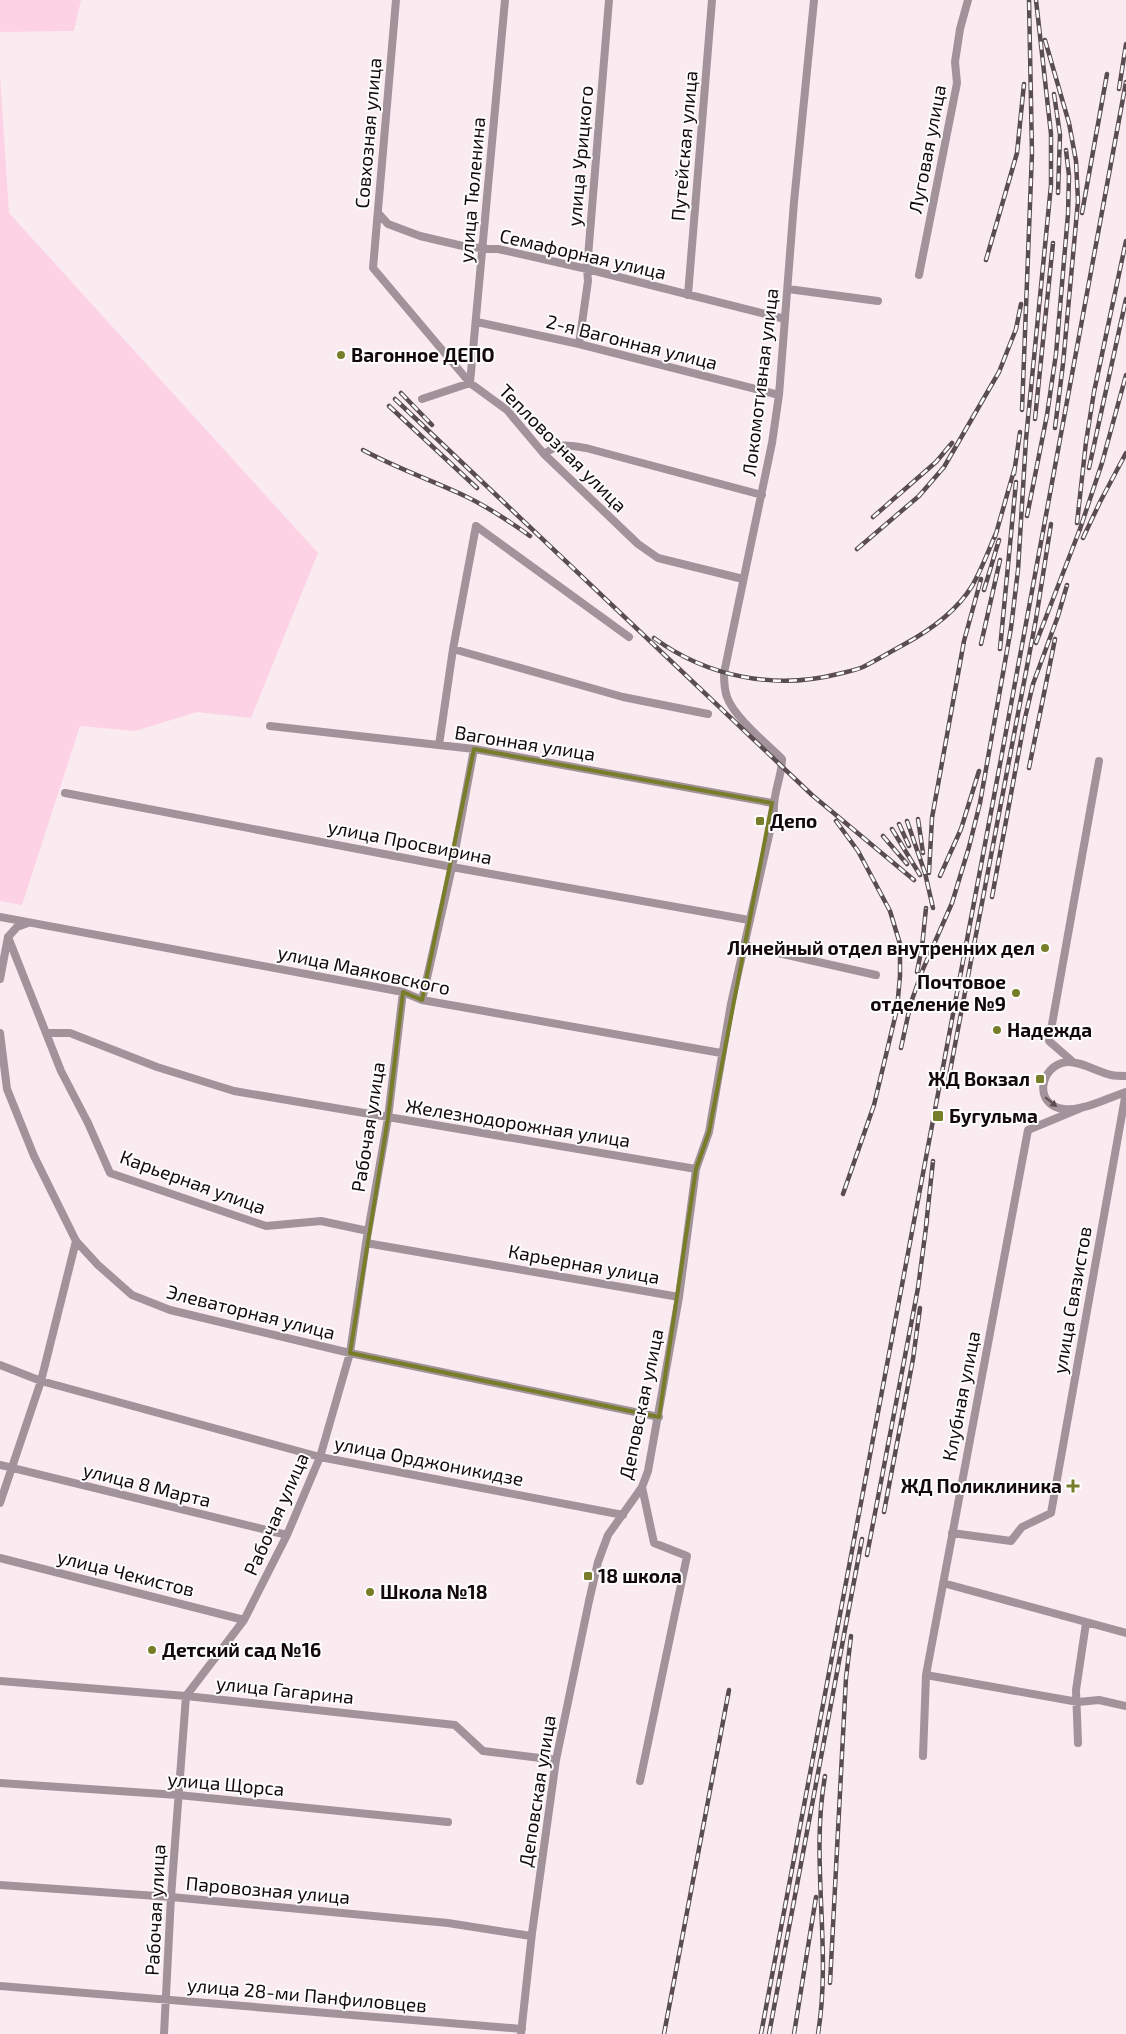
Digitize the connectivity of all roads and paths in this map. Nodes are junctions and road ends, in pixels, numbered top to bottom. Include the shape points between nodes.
1 (396, 0) edge
2 (505, 0) edge
3 (609, 0) edge
4 (712, 0) edge
5 (814, 0) edge
6 (968, 0) edge
7 (378, 213) junction
8 (483, 248) junction
9 (373, 268) joint
10 (587, 269) junction
11 (919, 275) dead end
12 (788, 289) junction
13 (688, 295) junction
14 (878, 301) dead end
15 (785, 319) junction
16 (477, 322) junction
17 (579, 344) junction
18 (470, 382) junction
19 (778, 395) junction
20 (422, 399) dead end
21 (544, 454) junction
22 (762, 495) junction
23 (743, 579) junction
24 (629, 637) dead end
25 (453, 649) junction
26 (708, 714) dead end
27 (270, 726) dead end
28 (439, 745) junction
29 (474, 749) junction
30 (1099, 762) dead end
31 (65, 793) dead end
32 (772, 803) junction
33 (452, 867) junction
34 (0, 918) edge
35 (749, 920) junction
36 (29, 923) junction
37 (8, 938) junction
38 (744, 945) junction
39 (876, 975) dead end
40 (0, 979) edge
41 (403, 992) junction
42 (422, 1000) junction
43 (0, 1033) edge
44 (46, 1033) junction
45 (721, 1052) junction
46 (1073, 1062) junction
47 (1126, 1076) edge
48 (1126, 1092) edge
49 (1081, 1108) junction
50 (388, 1118) junction
51 (696, 1169) junction
52 (368, 1231) junction
53 (76, 1241) junction
54 (366, 1243) junction
55 (679, 1297) junction
56 (350, 1353) junction
57 (0, 1365) edge
58 (41, 1381) junction
59 (658, 1417) junction
60 (320, 1457) junction
61 (0, 1465) edge
62 (12, 1469) junction
63 (642, 1487) junction
64 (0, 1504) edge
65 (623, 1515) junction
66 (952, 1533) junction
67 (287, 1535) junction
68 (0, 1558) edge
69 (943, 1583) junction
70 (244, 1620) junction
71 (1086, 1623) junction
72 (1126, 1633) edge
73 (926, 1675) junction
74 (0, 1681) edge
75 (186, 1696) junction
76 (1078, 1702) junction
77 (1126, 1706) edge
78 (1078, 1743) dead end
79 (923, 1756) dead end
80 (556, 1760) junction
81 (640, 1780) dead end
82 (0, 1783) edge
83 (178, 1795) junction
84 (448, 1822) dead end
85 (0, 1885) edge
86 (171, 1897) junction
87 (531, 1936) junction
88 (0, 1986) edge
89 (167, 2000) junction
90 (521, 2031) edge
91 (164, 2034) edge

1 - 7 street, Совхозная улица
2 - 8 street, улица Тюленина
3 - 10 street, улица Урицкого
4 - 13 street, Путейская улица
5 - 12 street, Локомотивная улица
6 - 11 street, Луговая улица via 960,29 957,83
7 - 8 street, Семафорная улица via 388,224 420,236
7 - 9 street, Совхозная улица
8 - 10 street, Семафорная улица
8 - 16 street, улица Тюленина
9 - 18 street, Тепловозная улица
10 - 13 street, Семафорная улица
10 - 17 street, улица Урицкого
12 - 14 street
12 - 15 street, Локомотивная улица
13 - 15 street, Семафорная улица
15 - 19 street, Локомотивная улица
16 - 17 street, 2-я Вагонная улица
16 - 18 street, улица Тюленина
17 - 19 street, 2-я Вагонная улица
18 - 20 street
18 - 21 street, Тепловозная улица via 507,410
19 - 22 street, Локомотивная улица
21 - 22 street via 563,444 586,448
21 - 23 street, Тепловозная улица via 638,544 658,558
22 - 23 street, Локомотивная улица
23 - 32 street, Локомотивная улица via 726,661 724,688 735,712 782,760
24 - 25 street via 476,526
25 - 26 street via 623,697
25 - 28 street
27 - 28 street, Вагонная улица
28 - 29 street, Вагонная улица
29 - 32 street, Вагонная улица
29 - 33 street
30 - 46 street via 1049,1041
31 - 33 street, улица Просвирина
32 - 35 street, Деповская улица via 774,813
33 - 35 street, улица Просвирина
33 - 42 street
34 - 36 street, улица Маяковского
35 - 38 street, Деповская улица
36 - 37 street via 17,927
36 - 41 street, улица Маяковского
37 - 40 street
37 - 44 street, Карьерная улица
38 - 39 street
38 - 45 street, Деповская улица
41 - 42 street, улица Маяковского
41 - 50 street, Рабочая улица
42 - 45 street, улица Маяковского
43 - 53 street, Элеваторная улица via 7,1089 34,1156
44 - 50 street, Железнодорожная улица via 70,1033 157,1067 234,1091
44 - 52 street, Карьерная улица via 110,1173 266,1226 321,1221
45 - 51 street, Деповская улица via 709,1132
46 - 47 street via 1110,1075
46 -> 49 street via 1061,1063 1050,1070 1043,1082 1042,1094 1054,1107 1066,1110
48 - 49 street
48 - 66 street, улица Связистов via 1051,1514 1022,1527 1011,1541
49 - 66 street, Клубная улица via 1028,1130
50 - 51 street, Железнодорожная улица
50 - 52 street, Рабочая улица
51 - 55 street, Деповская улица
52 - 54 street, Рабочая улица
53 - 56 street, Элеваторная улица via 132,1295 170,1310
53 - 58 street
54 - 55 street, Карьерная улица
54 - 56 street, Рабочая улица
55 - 59 street, Деповская улица
56 - 59 street, Элеваторная улица
56 - 60 street, Рабочая улица
57 - 58 street, улица Орджоникидзе
58 - 60 street, улица Орджоникидзе
58 - 62 street
59 - 63 street, Деповская улица
60 - 65 street, улица Орджоникидзе
60 - 67 street, Рабочая улица
61 - 62 street, улица 8 Марта
62 - 64 street
62 - 67 street, улица 8 Марта
63 - 65 street, Деповская улица
63 - 81 street via 654,1543 687,1556
65 - 80 street, Деповская улица via 608,1536 598,1562
66 - 69 street, Клубная улица
67 - 70 street, Рабочая улица
68 - 70 street, улица Чекистов
69 - 71 street
69 - 73 street, Клубная улица
70 - 75 street, Рабочая улица
71 - 72 street
71 - 76 street via 1076,1690
73 - 76 street
73 - 79 street, Клубная улица
74 - 75 street, улица Гагарина
75 - 80 street, улица Гагарина via 455,1724 483,1752
75 - 83 street, Рабочая улица
76 - 77 street via 1098,1700
76 - 78 street
80 - 87 street, Деповская улица
82 - 83 street, улица Щорса
83 - 84 street, улица Щорса
83 - 86 street, Рабочая улица
85 - 86 street, Паровозная улица
86 - 87 street, Паровозная улица via 448,1923
86 - 89 street, Рабочая улица
87 - 90 street, Деповская улица
88 - 89 street, улица 28-ми Панфиловцев
89 - 90 street, улица 28-ми Панфиловцев
89 - 91 street, Рабочая улица

